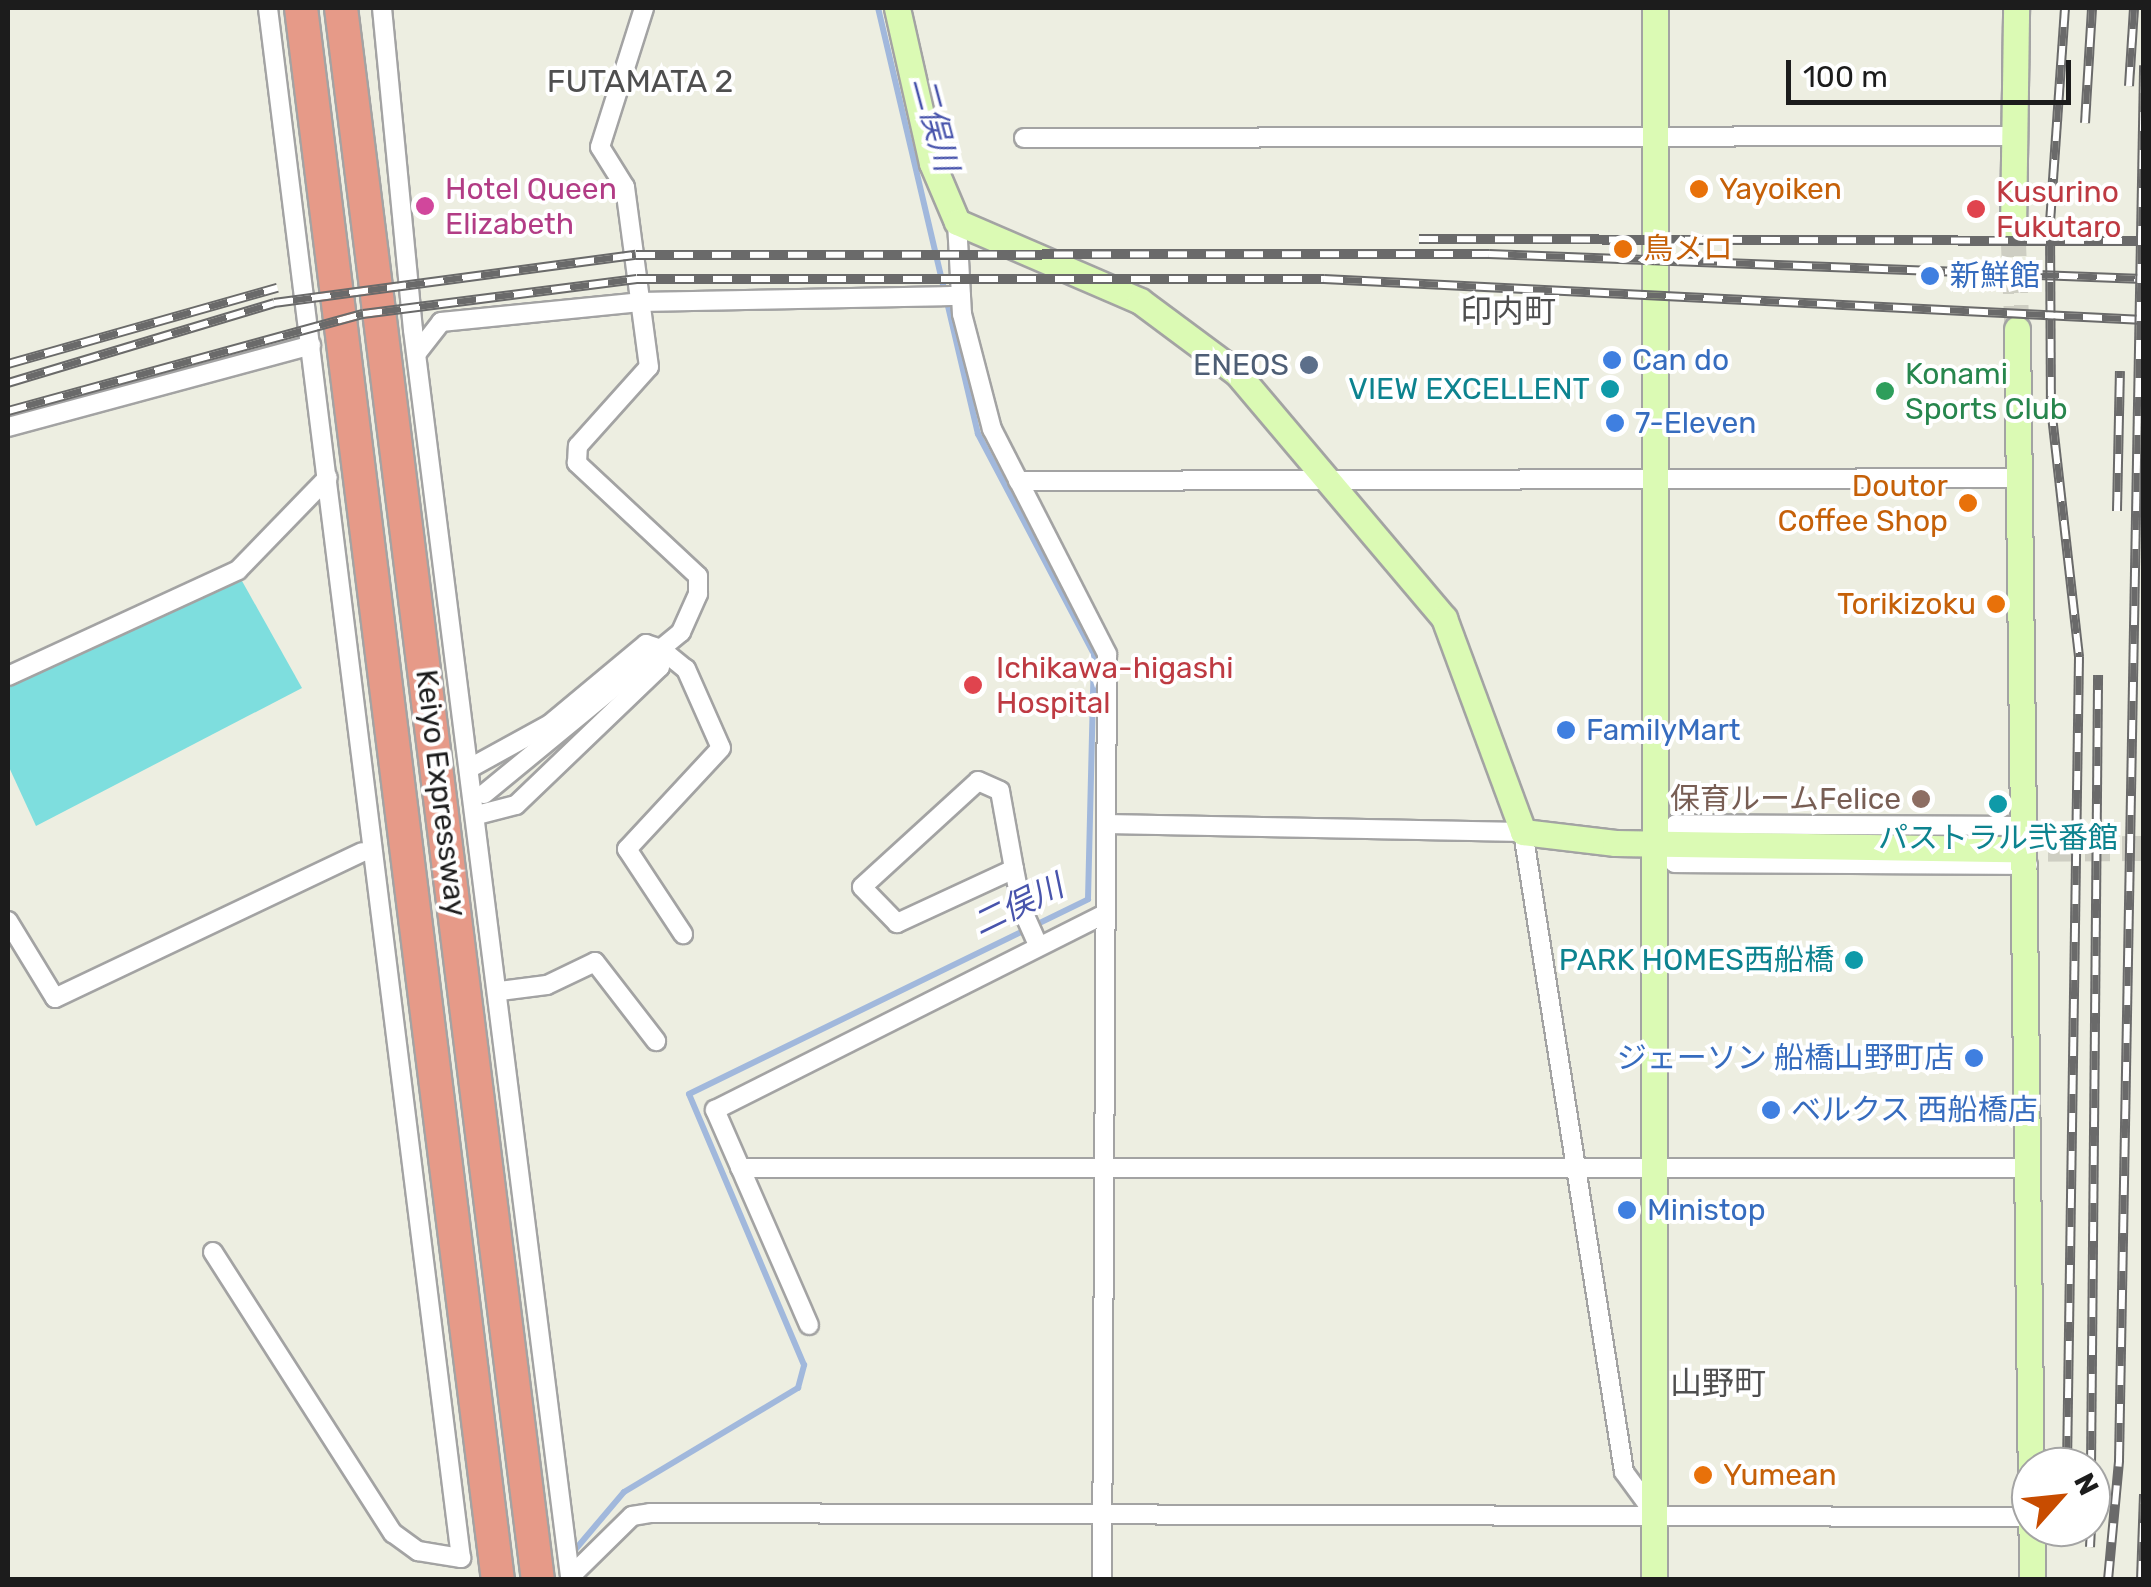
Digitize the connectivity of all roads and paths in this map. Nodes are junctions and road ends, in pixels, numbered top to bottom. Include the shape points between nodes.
1 (268, 8) edge
2 (301, 8) edge
3 (341, 8) edge
4 (382, 8) edge
5 (644, 8) edge
6 (897, 8) edge
7 (1655, 8) edge
8 (2016, 8) edge
9 (2008, 136) junction
10 (1654, 137) junction
11 (1024, 138) dead end
12 (956, 222) junction
13 (2012, 231) tunnel mouth
14 (961, 296) junction
15 (640, 302) junction
16 (2017, 329) tunnel mouth
17 (310, 345) junction
18 (416, 354) junction
19 (8, 427) edge
20 (328, 477) junction
21 (2022, 478) junction
22 (1656, 479) junction
23 (1018, 481) junction
24 (1332, 482) junction
25 (662, 649) junction
26 (8, 676) edge
27 (470, 768) junction
28 (484, 794) dead end
29 (477, 815) junction
30 (1106, 824) junction
31 (2028, 826) junction
32 (1524, 832) junction
33 (1657, 844) junction
34 (362, 852) dead end
35 (2020, 857) junction
36 (1014, 869) junction
37 (1104, 914) junction
38 (8, 920) edge
39 (683, 934) dead end
40 (1038, 945) junction
41 (500, 991) junction
42 (656, 1041) dead end
43 (1656, 1167) junction
44 (740, 1168) junction
45 (1104, 1168) junction
46 (1577, 1168) junction
47 (2031, 1168) junction
48 (213, 1252) dead end
49 (809, 1325) dead end
50 (2030, 1447) edge
51 (1102, 1513) junction
52 (1654, 1513) junction
53 (2011, 1517) edge
54 (2031, 1547) edge
55 (498, 1580) edge
56 (538, 1580) edge
57 (1102, 1580) edge
58 (1654, 1580) edge
59 (2032, 1580) edge

1 - 17 street
2 - 55 highway, Keiyo Expressway
3 - 56 highway, Keiyo Expressway
4 - 18 street
5 - 15 street via 600,147 625,187
6 - 12 street via 932,163
7 - 10 street
8 - 9 street
9 - 10 street
9 - 13 street
10 - 11 street
10 - 22 street
12 - 14 street
12 - 24 street via 1140,301 1203,341
14 - 15 street
14 - 23 street via 992,429
15 - 18 street via 441,322
15 - 25 street via 646,378 578,446 577,462 698,576 690,620
16 - 21 street
17 - 19 street
17 - 20 street
18 - 27 street
20 - 26 street via 238,570
20 - 48 street via 461,1558 418,1551 393,1533
21 - 22 street
21 - 31 street
22 - 24 street
22 - 33 street
23 - 24 street
23 - 30 street via 1107,654
24 - 32 street via 1444,618
25 - 27 street via 646,644 550,724
25 - 28 street
25 - 29 street via 660,667 516,805
25 - 39 street via 686,670 721,748 627,850
27 - 29 street
29 - 41 street
30 - 32 street
30 - 37 street
31 - 33 street via 1676,824
31 - 35 street
32 - 33 street
32 - 46 street
33 - 35 street
33 - 43 street
34 - 38 street via 56,998
35 - 47 street
36 - 36 street via 1000,791 978,780 862,887 896,923
36 - 40 street
37 - 40 street
37 - 45 street
40 - 44 street via 715,1110
41 - 42 street via 547,985 594,962
41 - 51 street via 569,1568 579,1576 632,1516 650,1513
43 - 46 street
43 - 47 street
43 - 52 street
44 - 45 street
44 - 49 street
45 - 46 street
45 - 51 street
46 - 52 street via 1624,1472
47 - 50 street
51 - 52 street
51 - 57 street
52 - 53 street
52 - 58 street
54 - 59 street

